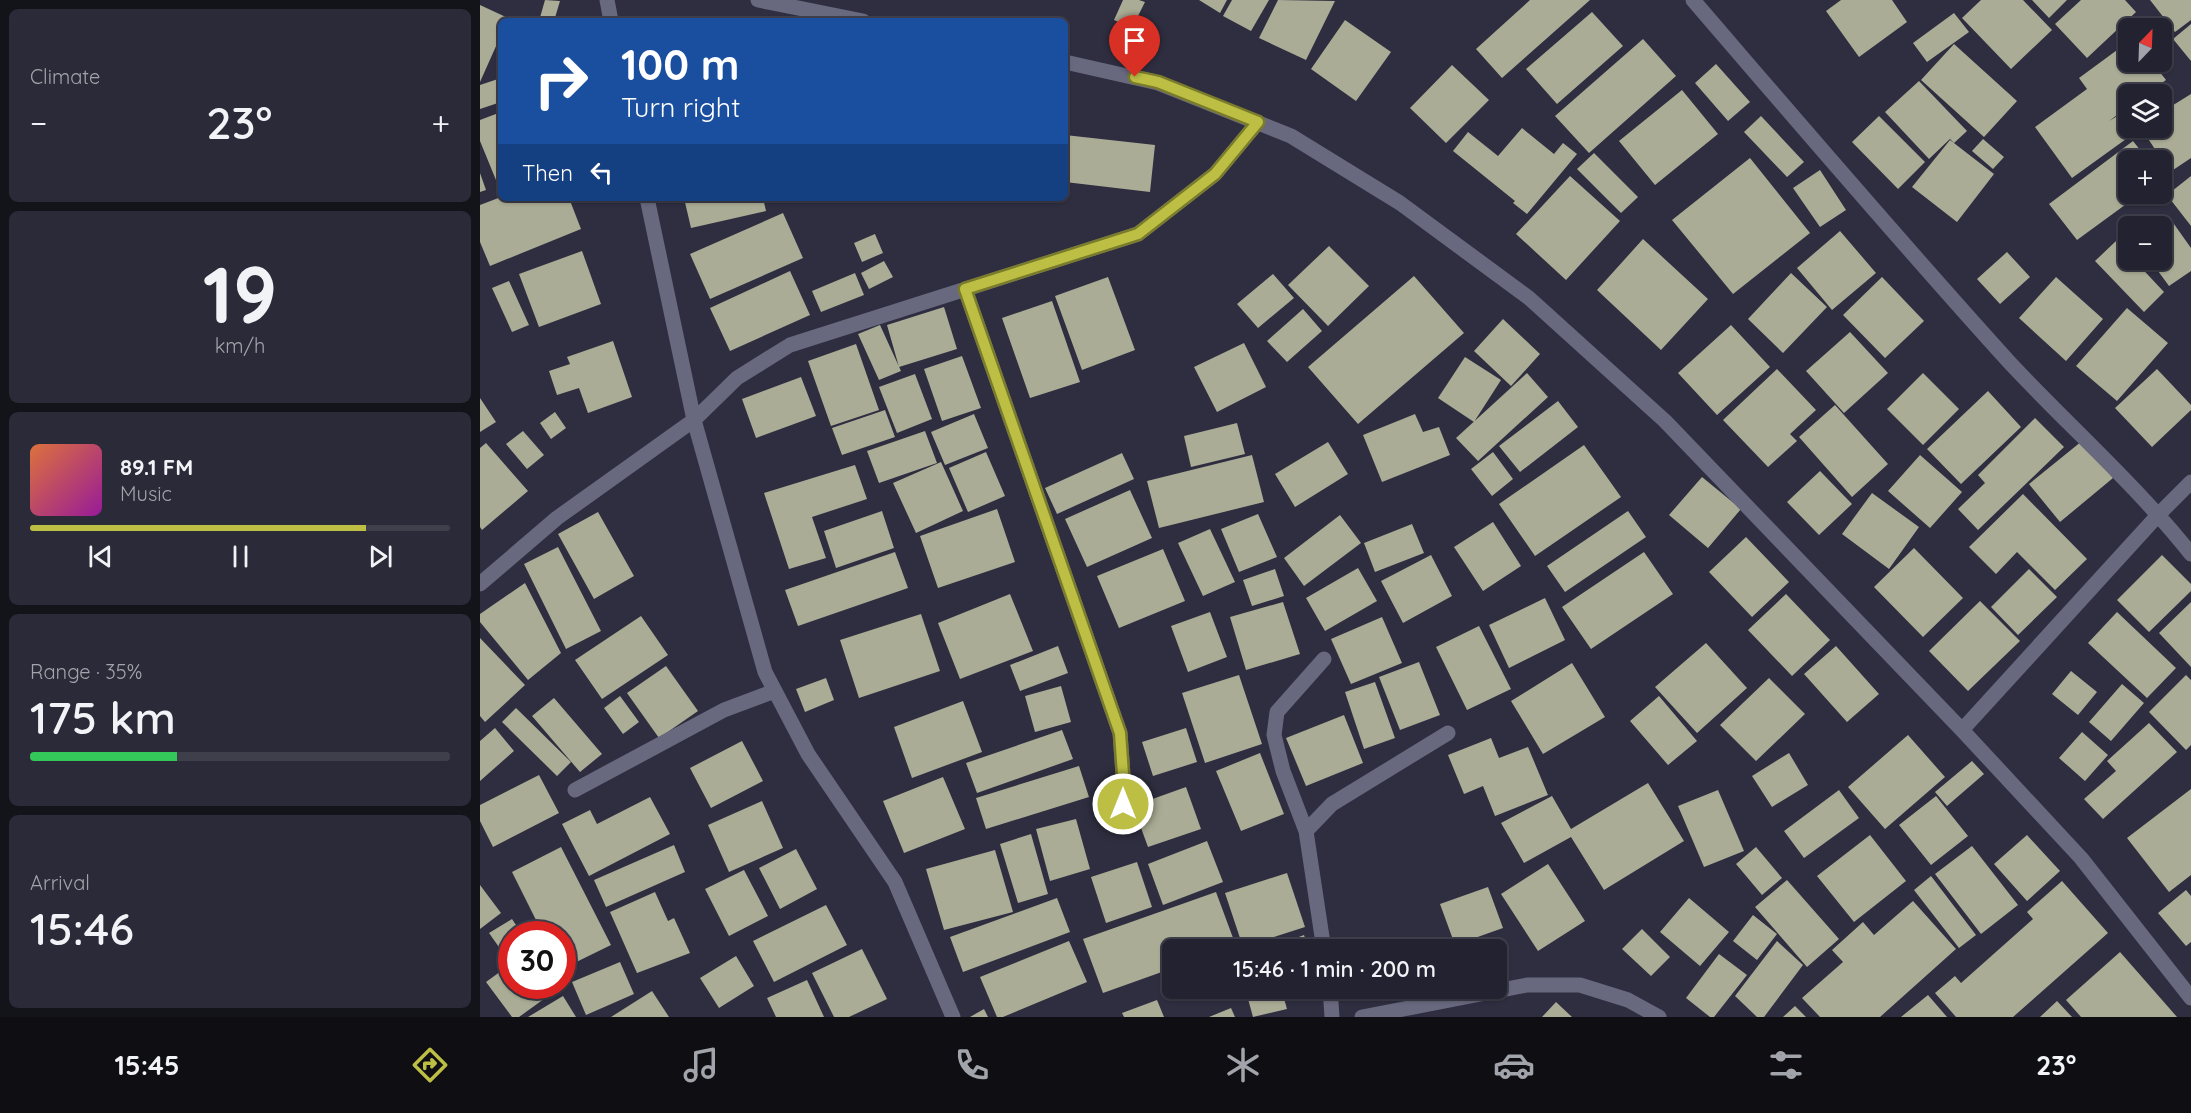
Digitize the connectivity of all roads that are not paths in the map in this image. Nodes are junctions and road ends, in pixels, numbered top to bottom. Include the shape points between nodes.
1 (607, 0) edge
2 (758, 0) edge
3 (1693, 0) edge
4 (610, 18) edge
5 (848, 18) edge
6 (1068, 63) edge
7 (1258, 122) junction
8 (648, 201) edge
9 (965, 289) junction
10 (694, 420) junction
11 (2191, 482) edge
12 (2159, 514) junction
13 (2191, 554) edge
14 (480, 584) edge
15 (1324, 660) dead end
16 (775, 691) junction
17 (1962, 730) junction
18 (1448, 733) dead end
19 (575, 790) dead end
20 (1121, 820) dead end
21 (1306, 831) junction
22 (1322, 939) edge
23 (2191, 998) edge
24 (1331, 999) edge
25 (952, 1017) edge
26 (1332, 1017) edge
27 (1362, 1017) edge
28 (1659, 1017) edge

1 - 4 street
2 - 5 street
3 - 12 street via 2012,364
6 - 7 street via 1158,82
7 - 9 street via 1215,174 1138,234
7 - 17 street via 1292,136 1400,203 1529,298 1665,421
8 - 10 street
9 - 10 street via 790,345 737,378
9 - 20 street via 1120,733 1124,788
10 - 14 street via 557,518
10 - 16 street via 765,672
11 - 12 street
12 - 13 street
12 - 17 street
15 - 21 street via 1276,712 1274,735 1283,771
16 - 19 street via 724,710
16 - 25 street via 808,754 895,882
17 - 23 street via 2081,858
18 - 21 street via 1332,804
21 - 22 street
24 - 26 street
27 - 28 street via 1527,985 1580,986 1628,1000

